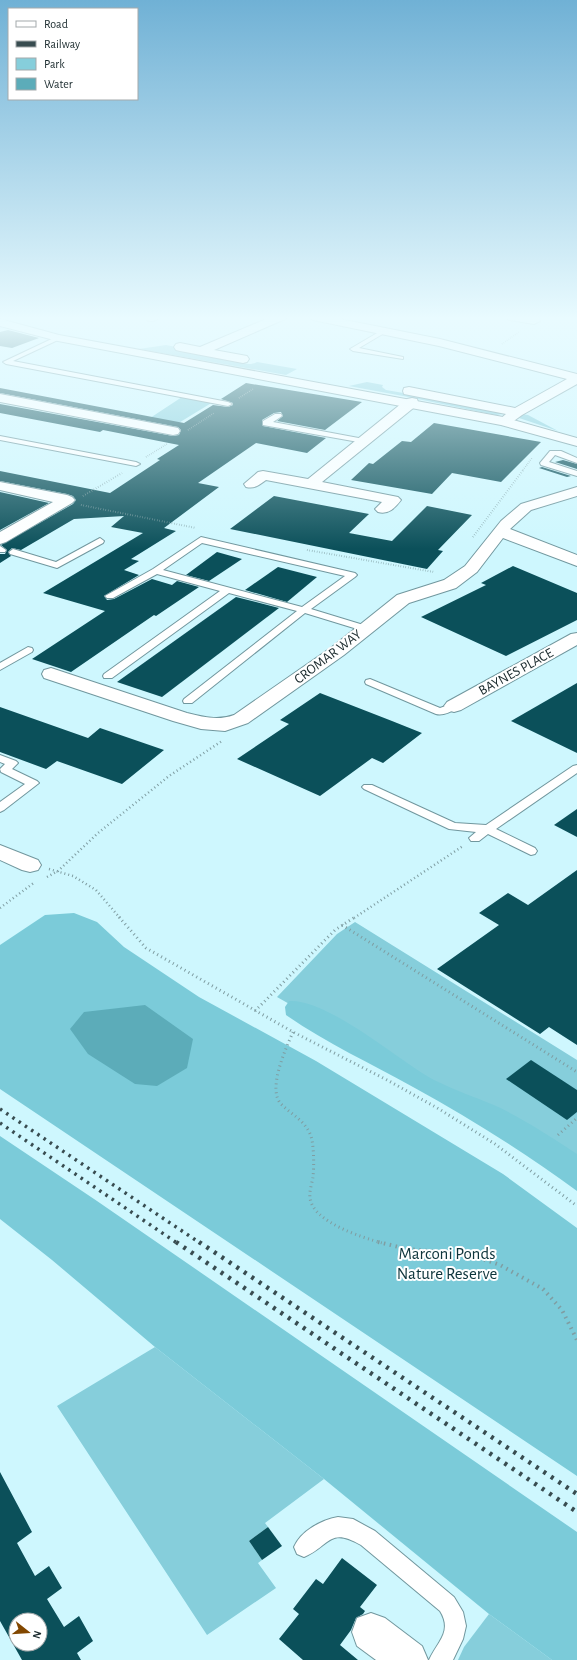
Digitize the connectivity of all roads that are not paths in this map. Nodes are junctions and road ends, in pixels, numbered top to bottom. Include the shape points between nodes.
1 (178, 394) edge
2 (396, 394) edge
3 (549, 394) edge
4 (411, 397) junction
5 (0, 398) edge
6 (228, 404) dead end
7 (517, 412) junction
8 (278, 416) dead end
9 (503, 421) junction
10 (173, 431) dead end
11 (0, 438) edge
12 (364, 442) junction
13 (577, 442) edge
14 (573, 459) edge
15 (136, 464) dead end
16 (577, 478) edge
17 (251, 484) dead end
18 (311, 484) junction
19 (0, 486) edge
20 (383, 509) dead end
21 (500, 531) junction
22 (100, 540) dead end
23 (1, 546) edge
24 (13, 552) dead end
25 (577, 561) edge
26 (156, 571) junction
27 (227, 590) junction
28 (110, 596) dead end
29 (304, 610) junction
30 (367, 629) junction
31 (577, 638) edge
32 (28, 650) dead end
33 (0, 667) edge
34 (51, 674) dead end
35 (108, 676) dead end
36 (370, 682) dead end
37 (188, 701) dead end
38 (454, 706) joint
39 (0, 758) edge
40 (577, 768) edge
41 (368, 788) dead end
42 (0, 808) edge
43 (487, 829) junction
44 (475, 838) road end
45 (0, 852) edge
46 (531, 852) dead end
47 (38, 874) road end
48 (304, 1546) dead end
49 (371, 1632) dead end
50 (408, 1660) edge
51 (440, 1660) edge

1 - 6 lane
2 - 4 street
3 - 7 street
4 - 7 street
4 - 9 street
4 - 12 street
5 - 10 street
7 - 9 street
8 - 12 lane via 266,423
9 - 13 street
11 - 15 lane
12 - 18 street
14 - 16 lane via 557,458 551,462 576,472
16 - 21 street, CROMAR WAY via 526,507
17 - 18 street via 263,475
18 - 20 street via 393,500
19 - 23 street via 67,500
21 - 25 street
21 - 30 street, CROMAR WAY via 471,569 450,584 403,599
22 - 24 lane via 57,565
26 - 27 lane
26 - 28 lane
26 - 29 lane via 201,540 352,575
27 - 29 lane
27 - 35 lane
29 - 30 lane
29 - 37 lane
30 - 34 street, CROMAR WAY via 241,719 224,725 201,723 180,717
31 - 38 street, BAYNES PLACE
32 - 33 lane
36 - 38 lane via 440,712
39 - 42 lane via 12,763 5,770 33,783
40 - 43 lane
41 - 43 lane via 453,826
43 - 44 lane
43 - 46 lane
45 - 47 street
48 - 51 lane via 327,1529 353,1529 368,1538 447,1604 456,1622 456,1632
49 - 50 street

